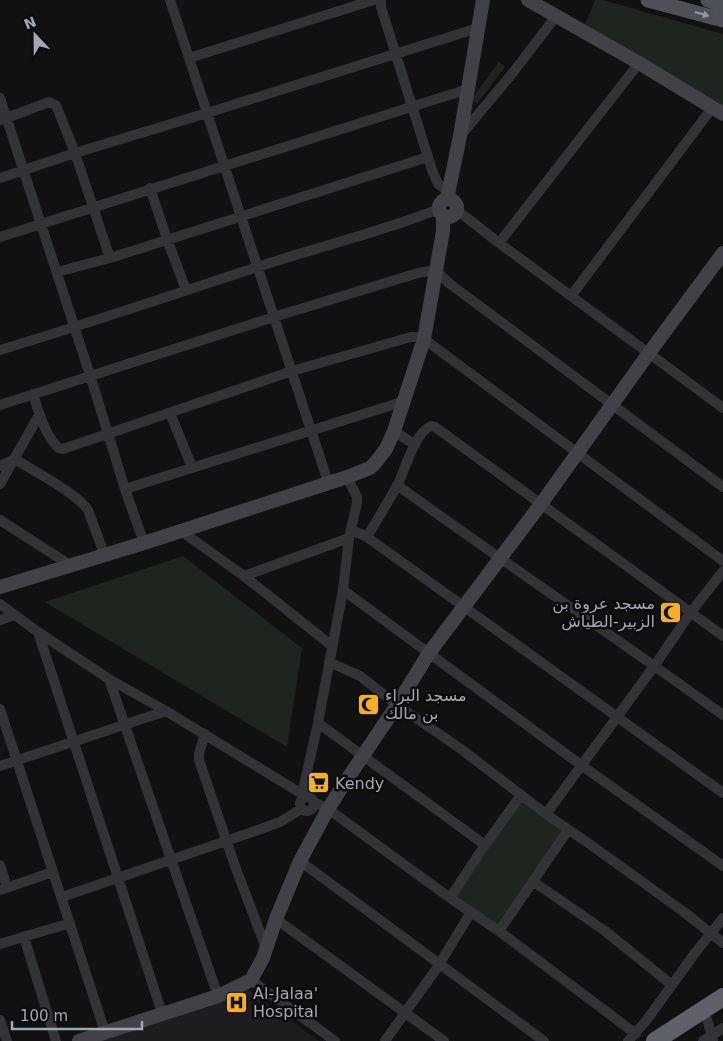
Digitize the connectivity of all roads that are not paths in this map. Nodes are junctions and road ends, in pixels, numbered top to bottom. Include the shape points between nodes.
1 (170, 0) edge
2 (374, 0) edge
3 (381, 0) edge
4 (483, 0) edge
5 (528, 0) edge
6 (648, 0) edge
7 (708, 0) edge
8 (723, 5) edge
9 (557, 15) junction
10 (723, 20) edge
11 (478, 28) junction
12 (395, 53) junction
13 (189, 58) junction
14 (639, 63) junction
15 (468, 89) junction
16 (0, 98) edge
17 (412, 106) junction
18 (718, 111) edge
19 (207, 113) junction
20 (3, 119) edge
21 (460, 136) junction
22 (75, 153) junction
23 (428, 157) junction
24 (224, 166) junction
25 (23, 169) junction
26 (0, 178) edge
27 (150, 188) junction
28 (444, 204) junction
29 (92, 207) junction
30 (458, 210) joint
31 (241, 217) junction
32 (41, 223) junction
33 (0, 236) edge
34 (167, 240) junction
35 (499, 243) junction
36 (723, 253) edge
37 (110, 258) junction
38 (258, 267) junction
39 (435, 270) junction
40 (57, 272) junction
41 (186, 290) junction
42 (572, 296) junction
43 (274, 317) junction
44 (74, 328) junction
45 (424, 339) junction
46 (0, 350) edge
47 (649, 353) junction
48 (292, 371) junction
49 (90, 375) junction
50 (33, 394) junction
51 (405, 401) junction
52 (0, 405) edge
53 (612, 405) junction
54 (723, 408) edge
55 (170, 412) junction
56 (39, 415) junction
57 (311, 430) junction
58 (394, 430) junction
59 (108, 432) junction
60 (415, 445) junction
61 (578, 454) junction
62 (14, 459) junction
63 (0, 466) edge
64 (192, 467) junction
65 (347, 477) junction
66 (328, 482) junction
67 (0, 484) edge
68 (397, 485) junction
69 (723, 487) edge
70 (125, 489) junction
71 (541, 504) junction
72 (0, 520) edge
73 (181, 531) junction
74 (351, 534) junction
75 (367, 537) junction
76 (144, 543) junction
77 (105, 556) junction
78 (499, 559) junction
79 (723, 561) edge
80 (70, 565) junction
81 (723, 570) edge
82 (244, 576) junction
83 (0, 587) edge
84 (343, 590) junction
85 (0, 604) edge
86 (463, 607) junction
87 (691, 612) junction
88 (14, 615) junction
89 (0, 620) edge
90 (38, 632) junction
91 (723, 636) edge
92 (332, 646) junction
93 (429, 653) junction
94 (329, 662) junction
95 (654, 666) junction
96 (109, 679) junction
97 (397, 705) junction
98 (0, 709) edge
99 (166, 711) junction
100 (723, 715) edge
101 (616, 717) junction
102 (318, 723) junction
103 (124, 724) junction
104 (205, 734) junction
105 (72, 742) junction
106 (363, 756) junction
107 (17, 760) junction
108 (581, 765) junction
109 (0, 766) edge
110 (723, 793) edge
111 (521, 795) junction
112 (303, 796) junction
113 (314, 802) junction
114 (301, 809) junction
115 (328, 809) junction
116 (546, 814) junction
117 (568, 830) junction
118 (226, 840) junction
119 (485, 844) junction
120 (171, 859) junction
121 (300, 861) junction
122 (0, 865) edge
123 (723, 866) edge
124 (53, 872) junction
125 (118, 878) junction
126 (534, 882) junction
127 (4, 888) edge
128 (62, 897) junction
129 (450, 898) junction
130 (471, 912) junction
131 (723, 918) edge
132 (276, 919) junction
133 (70, 923) junction
134 (499, 931) junction
135 (711, 934) junction
136 (24, 937) junction
137 (723, 943) edge
138 (0, 944) edge
139 (266, 948) junction
140 (440, 965) junction
141 (251, 980) junction
142 (672, 985) junction
143 (218, 996) junction
144 (723, 997) edge
145 (723, 1009) edge
146 (162, 1013) junction
147 (405, 1014) junction
148 (0, 1020) edge
149 (723, 1028) edge
150 (105, 1032) junction
151 (709, 1034) edge
152 (632, 1037) edge
153 (7, 1041) edge
154 (56, 1041) edge
155 (79, 1041) edge
156 (335, 1041) edge
157 (385, 1041) edge
158 (444, 1041) edge
159 (544, 1041) edge
160 (655, 1041) edge
161 (674, 1041) edge

1 - 13 street
2 - 13 street
3 - 12 street
4 - 11 street
5 - 9 street
6 -> 10 main road
7 - 8 main road
9 - 14 street
9 - 21 street
11 - 12 street
11 - 15 street
12 - 17 street
12 - 19 street
13 - 19 street
14 - 18 street
14 - 35 street
15 - 17 street
15 - 21 street
16 - 20 street
17 - 23 street
17 - 24 street
18 - 42 street
19 - 22 street
19 - 24 street
20 - 22 street via 53,103 59,109
20 - 25 street
21 - 28 street
22 - 25 street
22 - 29 street
23 - 28 street
23 - 31 street
24 - 27 street
24 - 31 street
25 - 26 street
25 - 32 street
27 - 29 street
27 - 34 street
28 - 30 street via 452,216
28 - 38 street via 417,218
28 - 39 street via 443,231
29 - 32 street
29 - 37 street
30 - 35 street
31 - 34 street
31 - 38 street
32 - 33 street
32 - 40 street
34 - 37 street
34 - 41 street
35 - 42 street
36 - 47 street
37 - 40 street
38 - 41 street
38 - 43 street
39 - 43 street
39 - 45 street
39 - 53 street
40 - 44 street
41 - 44 street
42 - 47 street
43 - 48 street
43 - 49 street
44 - 46 street
44 - 49 street
45 - 48 street via 411,337
45 - 51 street
45 - 61 street
47 - 53 street
47 - 54 street
48 - 55 street
48 - 57 street
49 - 50 street
49 - 59 street
50 - 52 street
50 - 56 street
51 - 57 street
51 - 58 street
53 - 61 street
53 - 69 street
55 - 59 street
55 - 64 street
56 - 59 street via 59,448
56 - 62 street
57 - 64 street
57 - 66 street
58 - 60 street
58 - 65 street via 376,462 370,468
59 - 70 street
60 - 68 street
60 - 71 street via 425,429 435,427
61 - 71 street
61 - 79 street
62 - 63 street
62 - 67 street
62 - 77 street via 84,504
64 - 70 street
65 - 66 street
65 - 74 street via 357,497
66 - 73 street
68 - 75 street
68 - 78 street
70 - 76 street
71 - 78 street
71 - 87 street
72 - 80 street
73 - 76 street
73 - 82 street
74 - 75 street
74 - 82 street
74 - 84 street
75 - 86 street
76 - 77 street
77 - 80 street
78 - 86 street
78 - 95 street
80 - 83 street
81 - 87 street
82 - 92 street
84 - 92 street
84 - 93 street
85 - 88 street
86 - 93 street
86 - 101 street
87 - 91 street
87 - 95 street
88 - 89 street
88 - 90 street
90 - 96 street
90 - 105 street
92 - 94 street
93 - 97 street
93 - 108 street
94 - 97 street via 360,676
94 - 102 street
95 - 100 street
95 - 101 street
96 - 99 street
96 - 103 street
97 - 106 street
97 - 111 street
98 - 107 street
99 - 103 street
99 - 104 street
101 - 108 street
101 - 110 street
102 - 106 street
102 - 112 street
103 - 105 street
103 - 120 street
104 - 112 street
104 - 118 street via 200,744 199,760
105 - 107 street
105 - 125 street
106 - 115 street
106 - 119 street
107 - 109 street
107 - 124 street
108 - 116 street
108 - 123 street
111 - 116 street
111 - 119 street
112 - 113 street
112 - 114 street
113 - 114 street via 310,811
113 - 115 street
114 - 118 street via 280,822
115 - 121 street
115 - 129 street
116 - 117 street
117 - 126 street
117 - 135 street
118 - 120 street
118 - 139 street
119 - 129 street
120 - 125 street
120 - 143 street
121 - 132 street
121 - 140 street
122 - 127 street
124 - 127 street
124 - 128 street
125 - 128 street
125 - 146 street
126 - 134 street
126 - 142 street via 605,931
128 - 133 street
129 - 130 street
130 - 134 street
130 - 140 street
131 - 135 street
132 - 139 street
132 - 147 street
133 - 136 street
133 - 150 street
134 - 152 street
135 - 137 street
135 - 142 street
136 - 138 street
136 - 154 street
139 - 141 street
140 - 147 street
140 - 159 street
141 - 143 street
141 - 156 street
142 - 152 street
143 - 146 street
144 - 160 highway
145 - 151 highway
146 - 150 street
147 - 157 street
147 - 158 street
148 - 153 street
149 - 151 street
150 - 155 street
151 - 161 highway

